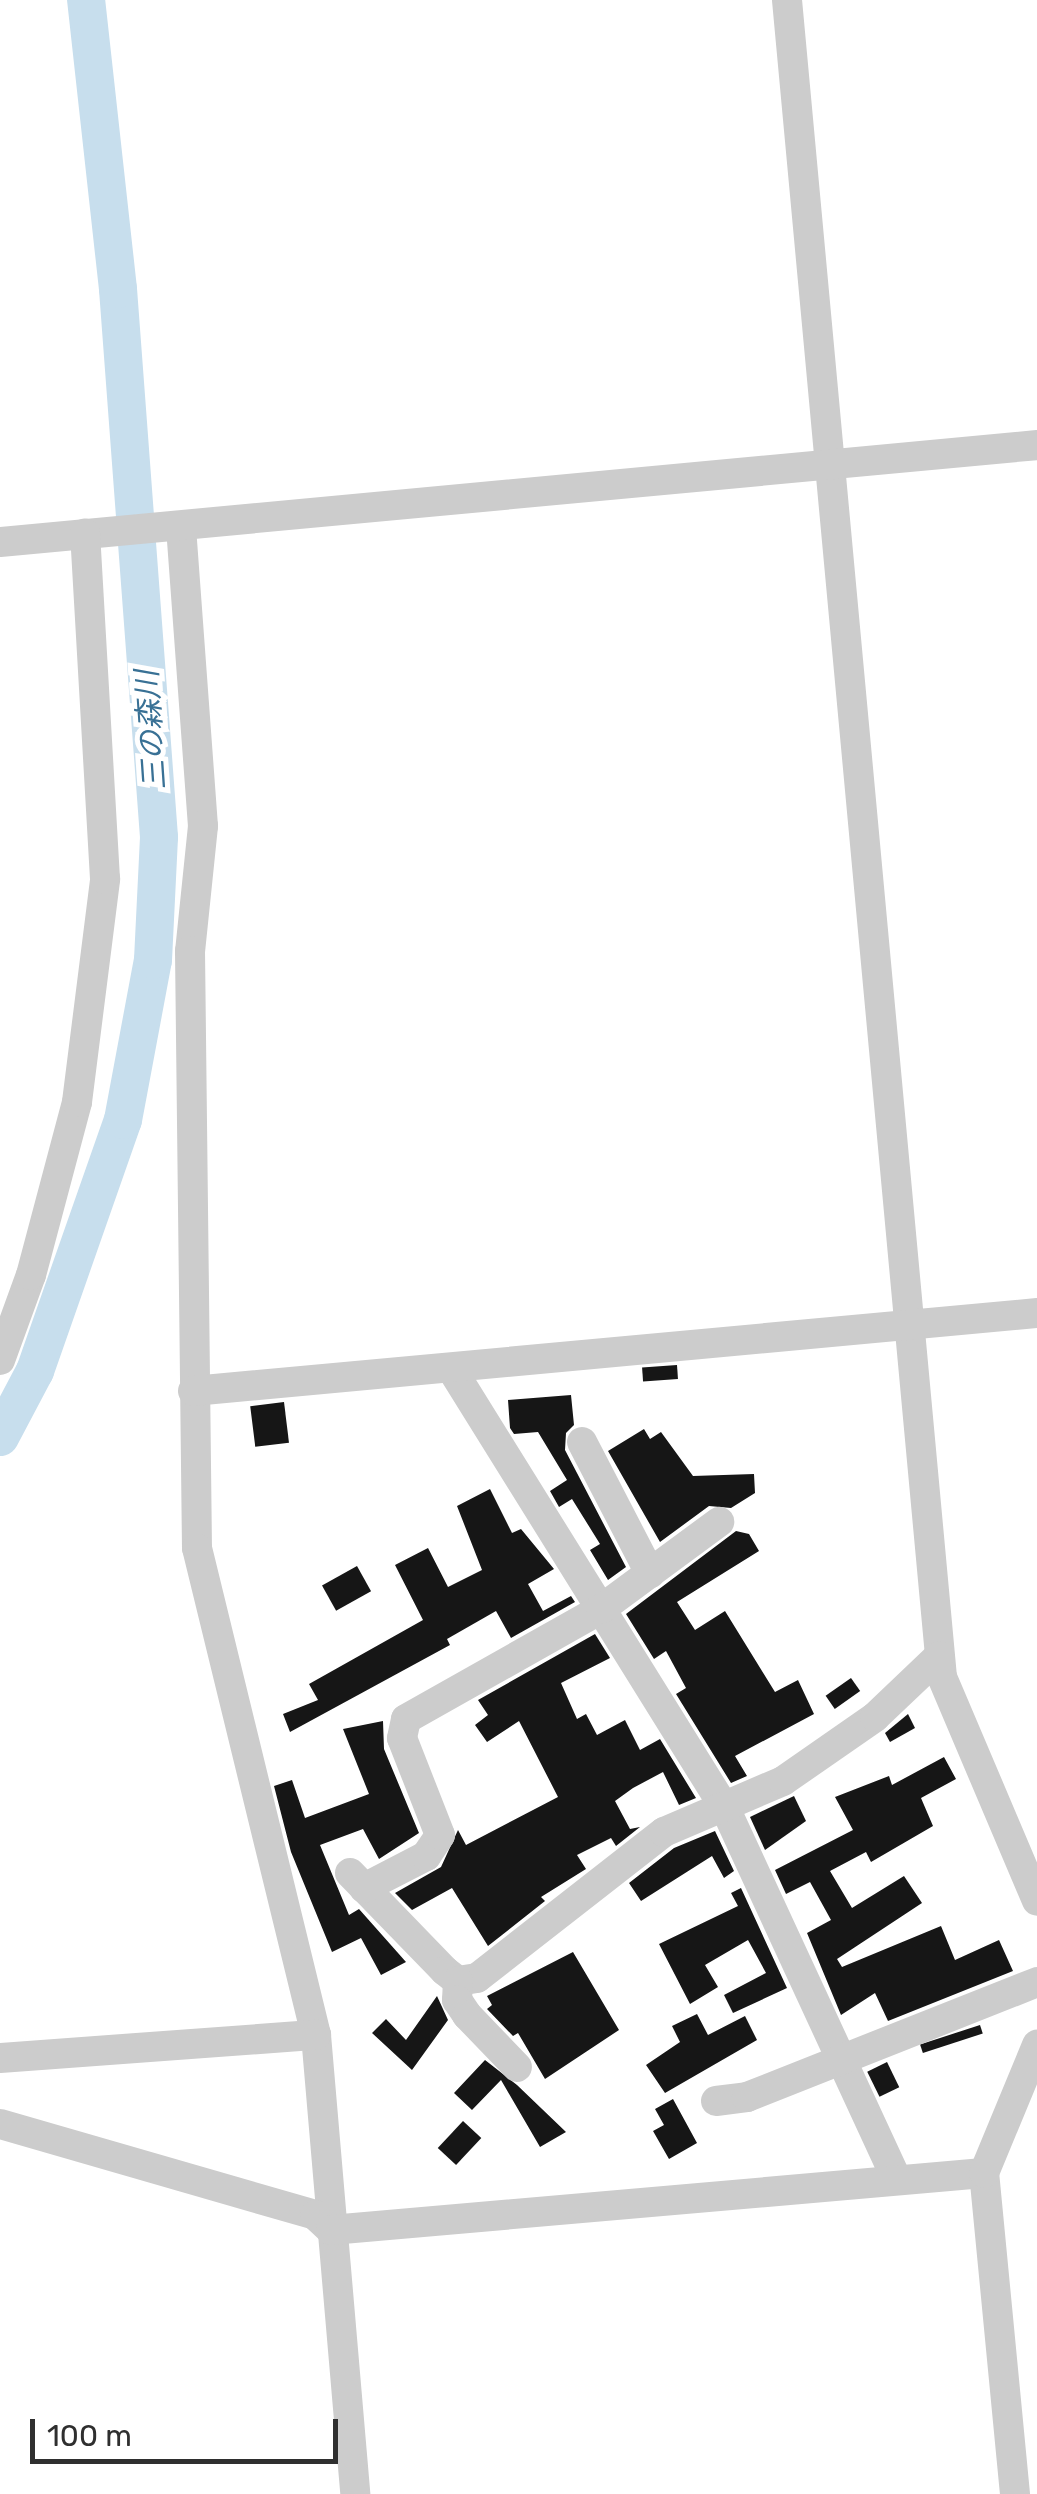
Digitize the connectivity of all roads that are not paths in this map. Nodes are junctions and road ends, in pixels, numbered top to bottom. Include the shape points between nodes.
1 (788, 0) edge
2 (1037, 445) edge
3 (832, 464) junction
4 (172, 528) junction
5 (93, 533) junction
6 (0, 542) edge
7 (1037, 1313) edge
8 (908, 1324) junction
9 (0, 1360) edge
10 (451, 1368) junction
11 (193, 1391) junction
12 (582, 1442) dead end
13 (719, 1522) dead end
14 (650, 1573) junction
15 (601, 1608) junction
16 (939, 1656) junction
17 (726, 1810) junction
18 (1037, 1902) edge
19 (458, 1980) junction
20 (1037, 1982) edge
21 (316, 2035) junction
22 (1037, 2044) edge
23 (845, 2056) junction
24 (0, 2058) edge
25 (517, 2067) dead end
26 (716, 2101) dead end
27 (0, 2124) edge
28 (984, 2173) junction
29 (896, 2178) junction
30 (332, 2230) junction
31 (1025, 2454) edge
32 (355, 2494) edge
33 (1015, 2494) edge

1 - 3 street
2 - 3 street
3 - 4 street
3 - 8 street
4 - 5 street
4 - 11 street via 203,826 190,951
5 - 6 street
5 - 9 street via 106,878 77,1102 31,1275
7 - 8 street
8 - 10 street
8 - 16 street
10 - 11 street
10 - 15 street
11 - 21 street via 197,1548
12 - 14 street
13 - 14 street
14 - 15 street
15 - 17 street
15 - 19 street via 406,1719 402,1738 440,1835 426,1856 357,1880
16 - 17 street via 875,1717 783,1781
16 - 18 street via 942,1678
17 - 19 street via 664,1832 536,1938 477,1978
17 - 23 street
19 - 25 street via 457,2000 467,2015
20 - 23 street
21 - 24 street
21 - 30 street
22 - 28 street
23 - 26 street via 747,2098
23 - 29 street
27 - 30 street via 315,2215
28 - 29 street
28 - 31 street
29 - 30 street
30 - 32 street
31 - 33 street

